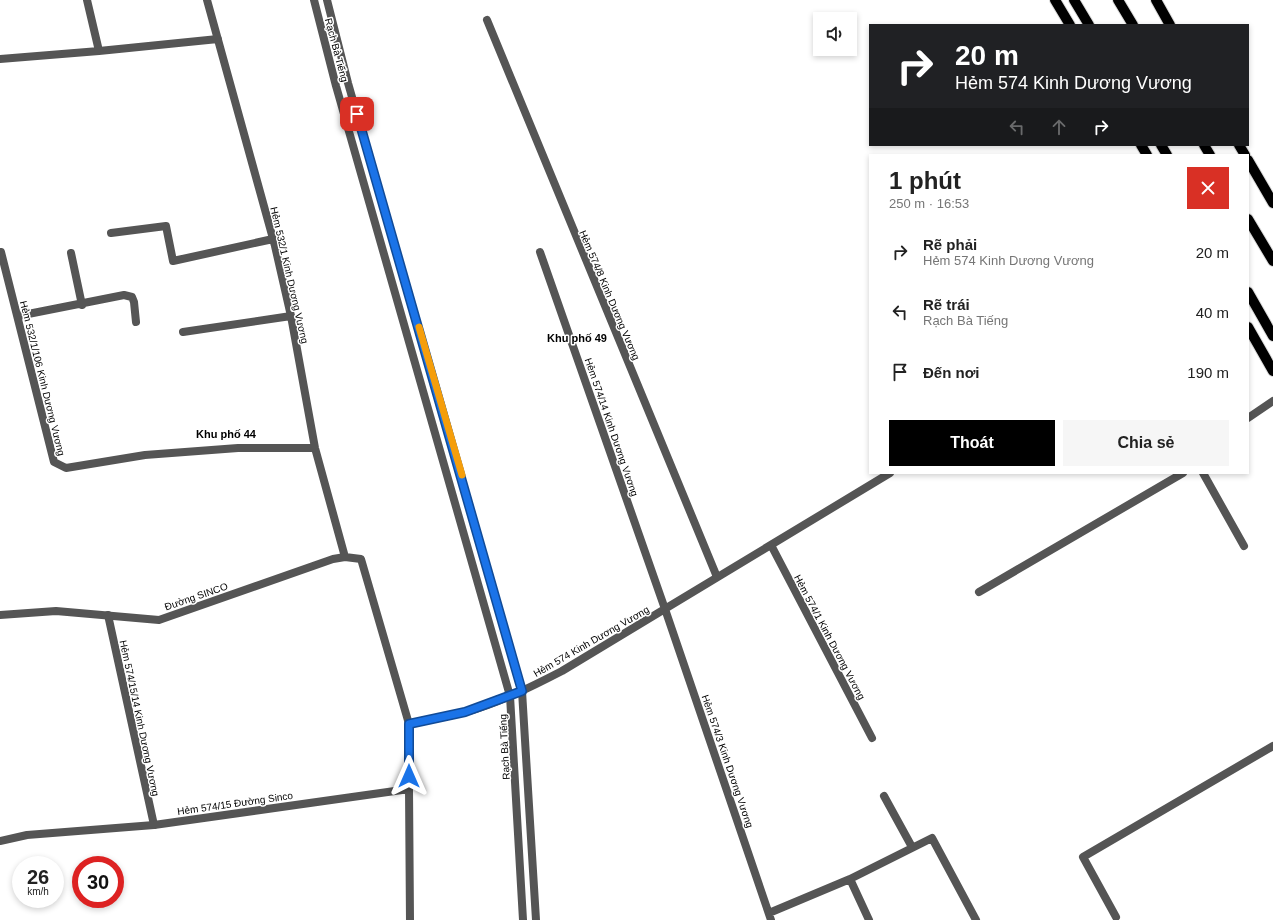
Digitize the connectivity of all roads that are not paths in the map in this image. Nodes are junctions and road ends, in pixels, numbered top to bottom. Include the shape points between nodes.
1 (88, 0) edge
2 (207, 0) edge
3 (314, 0) edge
4 (327, 0) edge
5 (1055, 0) edge
6 (1074, 0) edge
7 (1118, 0) edge
8 (1156, 0) edge
9 (487, 20) dead end
10 (1069, 24) edge
11 (1088, 24) edge
12 (1132, 24) edge
13 (1169, 24) edge
14 (218, 39) junction
15 (99, 51) junction
16 (0, 59) edge
17 (1249, 162) edge
18 (1273, 203) edge
19 (1249, 221) edge
20 (111, 233) dead end
21 (274, 239) junction
22 (2, 252) dead end
23 (540, 252) dead end
24 (71, 253) dead end
25 (1273, 261) edge
26 (1249, 294) edge
27 (82, 305) junction
28 (18, 316) junction
29 (291, 316) junction
30 (136, 322) dead end
31 (1249, 329) edge
32 (183, 332) dead end
33 (1273, 336) edge
34 (1273, 371) edge
35 (1273, 401) edge
36 (1249, 417) edge
37 (315, 448) junction
38 (888, 474) edge
39 (1181, 474) edge
40 (1204, 474) edge
41 (771, 545) junction
42 (1244, 546) dead end
43 (346, 557) junction
44 (717, 578) junction
45 (979, 592) dead end
46 (665, 609) junction
47 (0, 615) edge
48 (108, 615) junction
49 (522, 691) junction
50 (510, 696) junction
51 (409, 724) junction
52 (872, 738) dead end
53 (1273, 746) edge
54 (409, 789) junction
55 (884, 796) dead end
56 (154, 825) junction
57 (0, 841) edge
58 (912, 847) junction
59 (850, 879) junction
60 (770, 917) edge
61 (1116, 917) dead end
62 (410, 920) edge
63 (523, 920) edge
64 (536, 920) edge
65 (869, 920) edge
66 (976, 920) edge

1 - 15 street
2 - 14 street, Hẻm 532/1 Kinh Dương Vương
3 - 50 street, Rạch Bà Tiếng via 336,86
4 - 49 street, Rạch Bà Tiếng via 348,83
5 - 10 main road
6 - 11 main road
7 - 12 main road
8 - 13 main road
9 - 44 street, Hẻm 574/8 Kinh Dương Vương
14 - 15 street
14 - 21 street, Hẻm 532/1 Kinh Dương Vương
15 - 16 street
17 - 18 main road
19 - 25 main road
20 - 21 street via 166,226 173,261
21 - 29 street, Hẻm 532/1 Kinh Dương Vương
22 - 28 street, Hẻm 532/1/106 Kinh Dương Vương
23 - 46 street, Hẻm 574/14 Kinh Dương Vương
24 - 27 street
26 - 33 main road
27 - 28 street
27 - 30 street via 124,295 132,297
28 - 37 street, Hẻm 532/1/106 Kinh Dương Vương via 54,462 66,468 145,455 238,448
29 - 32 street
29 - 37 street, Hẻm 532/1 Kinh Dương Vương
31 - 34 main road
35 - 36 street
37 - 43 street, Hẻm 532/1 Kinh Dương Vương
38 - 41 street, Hẻm 574 Kinh Dương Vương
39 - 45 street
40 - 42 street
41 - 44 street, Hẻm 574 Kinh Dương Vương
41 - 52 street, Hẻm 574/1 Kinh Dương Vương
43 - 48 street, Đường SINCO via 333,559 159,620
43 - 51 street via 361,559
44 - 46 street, Hẻm 574 Kinh Dương Vương
46 - 49 street, Hẻm 574 Kinh Dương Vương via 562,671
46 - 60 street, Hẻm 574/3 Kinh Dương Vương
47 - 48 street, Đường SINCO via 56,611
48 - 56 street, Hẻm 574/15/14 Kinh Dương Vương
49 - 50 street, Hẻm 574 Kinh Dương Vương
49 - 64 street, Rạch Bà Tiếng
50 - 51 street, Hẻm 574 Kinh Dương Vương via 465,712
50 - 63 street, Rạch Bà Tiếng
51 - 54 street
53 - 61 street via 1083,857
54 - 56 street, Hẻm 574/15 Đường Sinco
54 - 62 street
55 - 58 street
56 - 57 street, Hẻm 574/15 Đường Sinco via 27,835
58 - 59 street
58 - 66 street via 932,838
59 - 60 street
59 - 65 street

